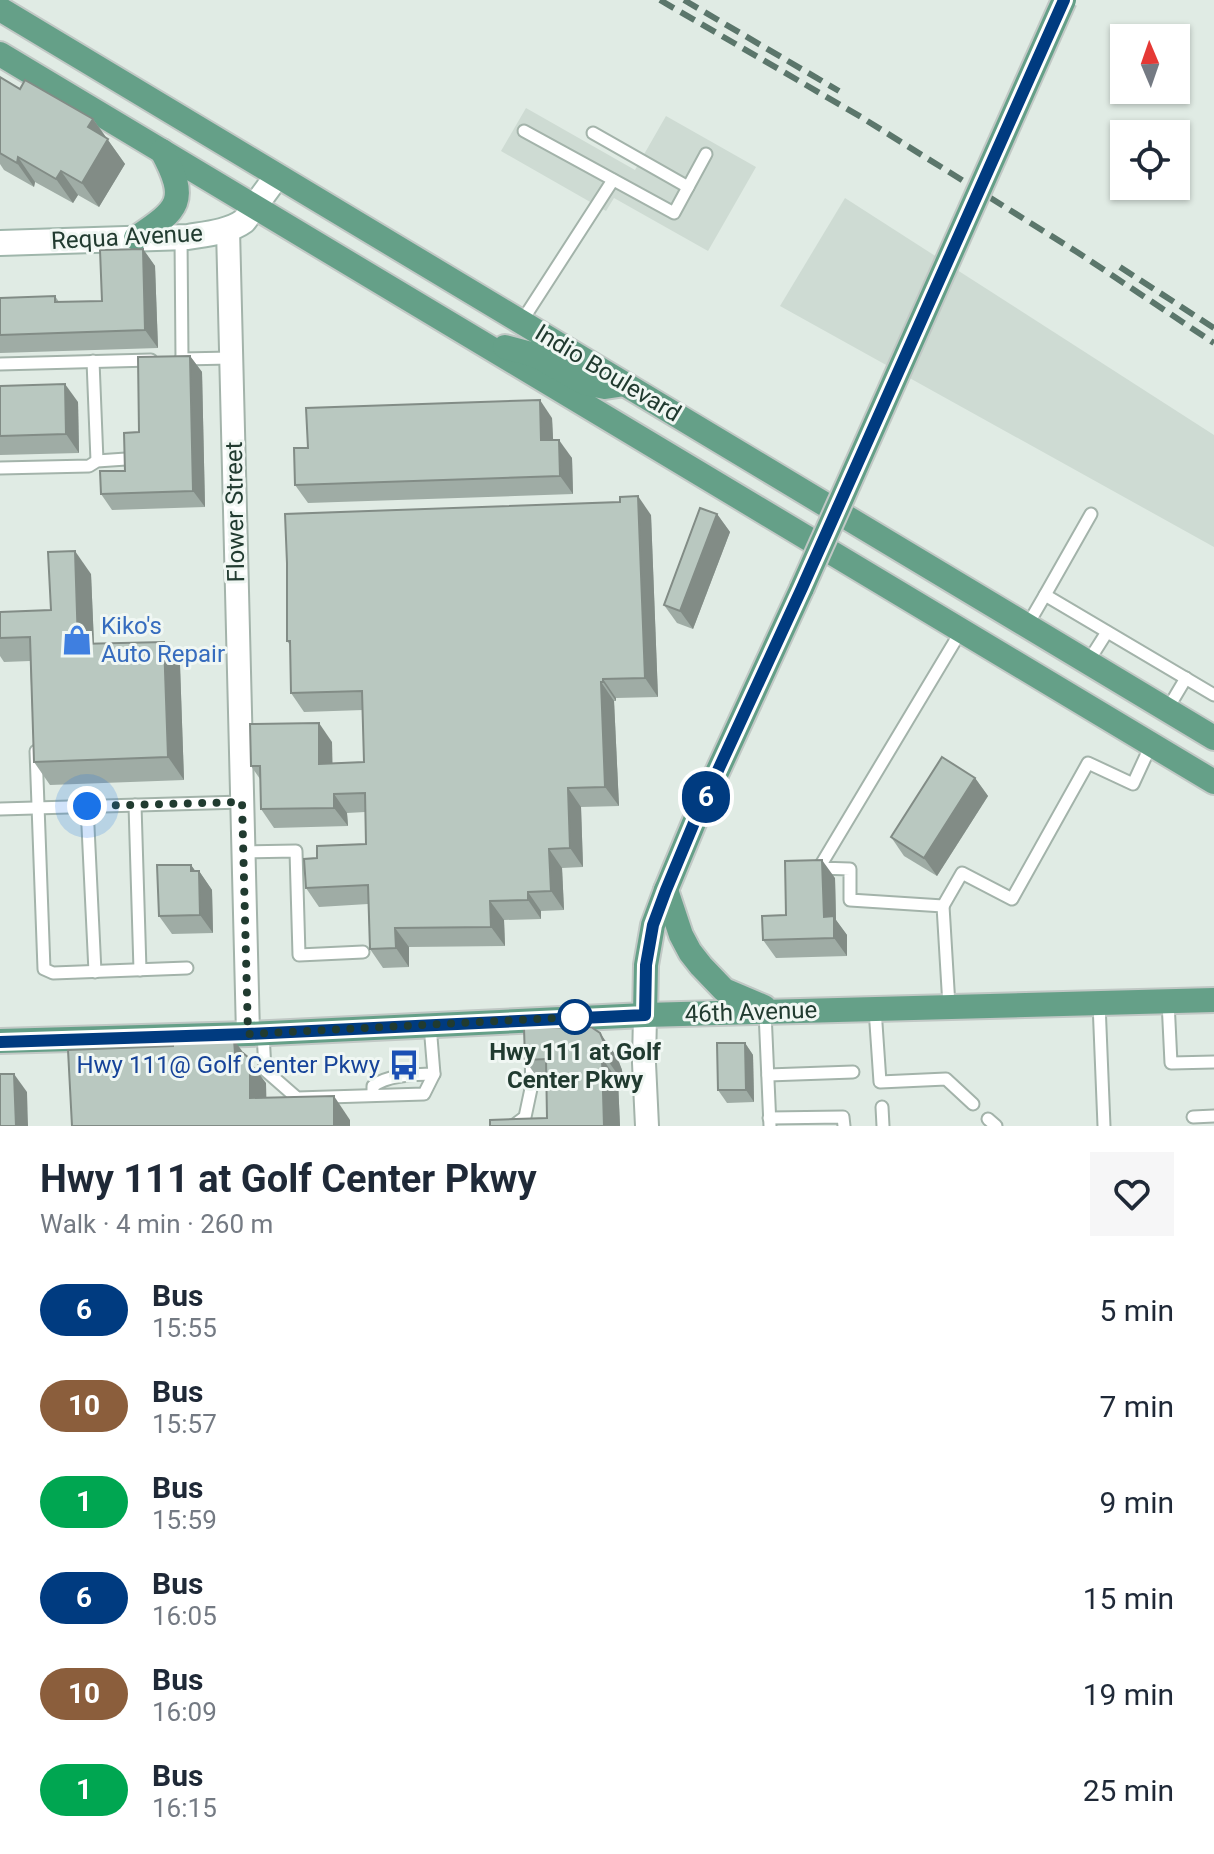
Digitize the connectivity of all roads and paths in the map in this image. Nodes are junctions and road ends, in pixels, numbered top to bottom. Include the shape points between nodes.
1 (1064, 0) edge
2 (0, 9) edge
3 (0, 54) edge
4 (524, 131) dead end
5 (593, 133) dead end
6 (162, 151) junction
7 (706, 154) dead end
8 (277, 176) junction
9 (613, 180) junction
10 (688, 187) junction
11 (255, 208) junction
12 (228, 229) junction
13 (181, 237) junction
14 (136, 238) junction
15 (0, 243) edge
16 (522, 321) junction
17 (476, 339) junction
18 (231, 358) junction
19 (182, 359) junction
20 (93, 361) junction
21 (0, 364) edge
22 (625, 384) junction
23 (126, 459) edge
24 (97, 461) junction
25 (0, 468) edge
26 (1091, 514) dead end
27 (1045, 595) junction
28 (1027, 626) junction
29 (961, 630) junction
30 (1107, 632) junction
31 (1088, 662) junction
32 (1186, 678) junction
33 (1214, 695) edge
34 (1167, 710) junction
35 (35, 734) edge
36 (1214, 738) edge
37 (1151, 744) junction
38 (1214, 782) edge
39 (242, 802) junction
40 (135, 805) junction
41 (87, 806) junction
42 (38, 808) junction
43 (0, 809) edge
44 (243, 852) junction
45 (666, 890) junction
46 (943, 906) junction
47 (363, 952) dead end
48 (187, 968) dead end
49 (140, 970) junction
50 (95, 972) junction
51 (1214, 1000) edge
52 (1168, 1001) junction
53 (1099, 1003) junction
54 (949, 1006) junction
55 (875, 1008) junction
56 (769, 1011) junction
57 (645, 1015) junction
58 (430, 1025) junction
59 (529, 1032) junction
60 (255, 1034) junction
61 (0, 1041) edge
62 (1214, 1062) edge
63 (853, 1072) dead end
64 (434, 1074) junction
65 (768, 1075) junction
66 (373, 1095) junction
67 (973, 1104) dead end
68 (882, 1107) dead end
69 (1214, 1116) edge
70 (1193, 1117) dead end
71 (770, 1122) edge
72 (513, 1126) edge
73 (647, 1126) edge
74 (844, 1126) edge
75 (883, 1126) edge
76 (1104, 1126) edge

1 - 45 main road, bridge
2 - 8 main road, Indio Boulevard
3 - 6 main road, Indio Boulevard
4 - 9 lane
5 - 10 lane
6 - 11 main road, Indio Boulevard
6 - 14 main road via 174,173 177,198 165,218
7 - 10 lane
8 - 11 street, Requa Avenue
8 - 16 main road, Indio Boulevard
9 - 10 lane via 674,213
9 - 16 lane
11 - 12 street, Requa Avenue
11 - 17 main road, Indio Boulevard
12 - 13 street, Requa Avenue
12 - 18 street, Flower Street
13 - 14 street, Requa Avenue
13 - 19 lane
14 - 15 street, Requa Avenue
16 - 22 main road, Indio Boulevard
17 - 22 main road via 535,355 585,383
17 - 29 main road, Indio Boulevard
18 - 19 lane
18 - 39 street, Flower Street
19 - 20 lane
20 - 21 lane
20 - 24 lane
22 - 28 main road, Indio Boulevard
23 - 24 lane
24 - 25 lane via 89,466
26 - 27 lane
27 - 28 lane
27 - 30 lane
28 - 31 main road, Indio Boulevard
29 - 37 main road, Indio Boulevard
29 - 46 lane via 819,868 850,869 850,900
30 - 31 lane
30 - 32 lane
31 - 34 main road, Indio Boulevard
32 - 33 lane
32 - 34 lane
34 - 36 main road, Indio Boulevard
35 - 42 lane
37 - 38 main road, Indio Boulevard
37 - 46 lane via 1133,784 1088,763 1012,899 962,873
39 - 40 lane
39 - 44 street, Flower Street
40 - 41 lane
40 - 49 lane
41 - 42 lane
41 - 50 lane
42 - 43 lane
42 - 50 lane via 44,969
44 - 47 lane via 296,851 299,955
44 - 60 street, Flower Street
45 - 56 main road via 681,935 701,966 724,990
45 - 57 main road via 646,965
46 - 54 lane
48 - 49 lane
49 - 50 lane
51 - 52 main road, 46th Avenue
52 - 53 main road, 46th Avenue
52 - 62 lane via 1171,1063
53 - 54 main road, 46th Avenue
53 - 76 lane
54 - 55 main road, 46th Avenue
55 - 56 main road, 46th Avenue
55 - 67 lane via 880,1082 946,1079
56 - 57 main road, 46th Avenue
56 - 65 lane
57 - 59 main road, 46th Avenue
57 - 73 street
58 - 59 main road, 46th Avenue
58 - 60 main road, 46th Avenue
58 - 64 lane
59 - 72 lane via 532,1084 525,1117
60 - 61 main road, 46th Avenue
60 - 66 lane via 265,1070 297,1098
63 - 65 lane
64 - 66 lane via 386,1080 373,1086
64 - 66 lane via 424,1094
65 - 71 lane
68 - 75 lane
69 - 70 lane
71 - 74 lane via 843,1117

